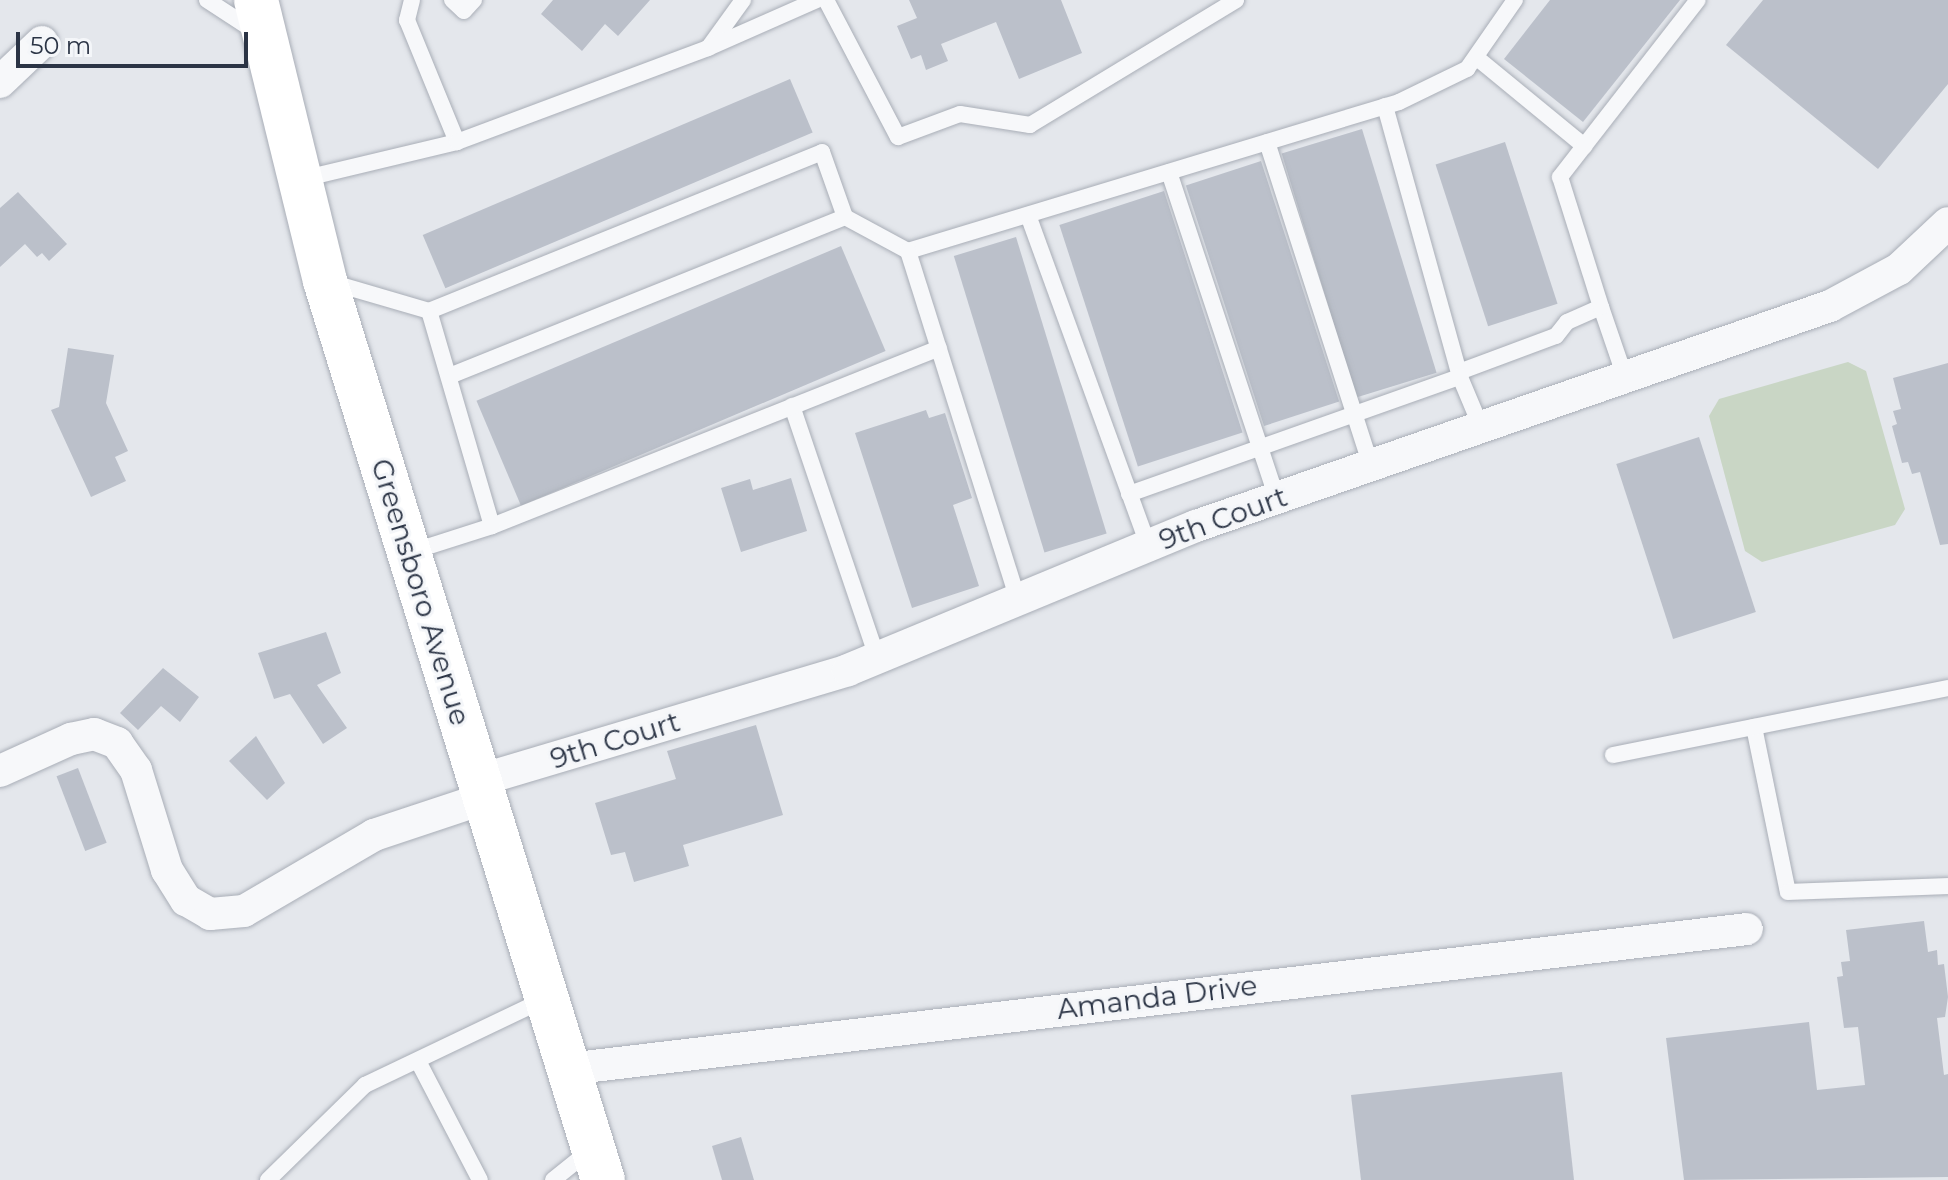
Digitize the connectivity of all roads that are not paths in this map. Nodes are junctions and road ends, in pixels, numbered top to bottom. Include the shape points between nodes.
1 (207, 0) edge
2 (412, 0) edge
3 (452, 0) edge
4 (474, 0) edge
5 (743, 0) edge
6 (817, 0) edge
7 (826, 0) edge
8 (1236, 0) edge
9 (1515, 0) edge
10 (1698, 0) edge
11 (257, 9) edge
12 (42, 42) dead end
13 (708, 48) junction
14 (1477, 58) junction
15 (0, 82) edge
16 (1385, 106) junction
17 (457, 142) junction
18 (1267, 142) junction
19 (1584, 146) junction
20 (1169, 172) junction
21 (297, 180) junction
22 (1028, 215) junction
23 (845, 217) junction
24 (1948, 223) edge
25 (908, 251) junction
26 (325, 281) junction
27 (1601, 307) junction
28 (429, 311) junction
29 (939, 348) junction
30 (1460, 374) junction
31 (449, 376) junction
32 (1625, 377) junction
33 (792, 406) junction
34 (1351, 415) junction
35 (1481, 427) junction
36 (1259, 448) junction
37 (1371, 465) junction
38 (1129, 494) junction
39 (1277, 498) junction
40 (492, 526) junction
41 (1148, 545) junction
42 (409, 553) junction
43 (1018, 599) junction
44 (877, 657) junction
45 (1948, 688) edge
46 (1754, 727) junction
47 (1613, 755) dead end
48 (0, 771) edge
49 (482, 789) junction
50 (1948, 886) edge
51 (1747, 929) dead end
52 (547, 998) junction
53 (418, 1061) junction
54 (568, 1069) junction
55 (598, 1164) edge
56 (268, 1180) edge
57 (480, 1180) edge
58 (553, 1180) edge

1 - 11 lane
2 - 17 lane via 407,20
3 - 4 lane via 464,11
5 - 13 lane
6 - 13 lane
7 - 8 lane via 898,137 960,114 1030,125
9 - 14 lane
10 - 19 lane
11 - 21 main road, Greensboro Avenue
12 - 15 street
13 - 17 lane
14 - 16 lane via 1467,69
14 - 19 lane
16 - 18 lane
16 - 30 lane
17 - 21 lane
18 - 20 lane
18 - 34 lane
19 - 27 lane via 1560,177
20 - 22 lane
20 - 36 lane
21 - 26 main road, Greensboro Avenue
22 - 25 lane
22 - 38 lane
23 - 25 lane
23 - 28 lane via 822,152
23 - 31 lane
24 - 32 street, 9th Court via 1899,269 1854,295
25 - 29 lane
26 - 28 lane
26 - 42 main road, Greensboro Avenue
27 - 30 lane via 1567,322 1556,336
27 - 32 lane
28 - 31 lane
29 - 33 lane
29 - 43 lane
30 - 34 lane
30 - 35 lane
31 - 40 lane
32 - 35 street, 9th Court
33 - 40 lane
33 - 44 lane
34 - 36 lane
34 - 37 lane
35 - 37 street, 9th Court
36 - 38 lane
36 - 39 lane
37 - 39 street, 9th Court
38 - 41 lane
39 - 41 street, 9th Court
40 - 42 lane
41 - 43 street, 9th Court
42 - 49 main road, Greensboro Avenue
43 - 44 street, 9th Court
44 - 49 street, 9th Court
45 - 46 lane
46 - 47 lane
46 - 50 lane via 1788,892
48 - 49 street, 9th Court via 71,739 94,734 117,743 136,770 167,870 186,900 210,914 244,911 374,835
49 - 52 main road, Greensboro Avenue
51 - 54 street, Amanda Drive
52 - 53 lane
52 - 54 main road, Greensboro Avenue
53 - 56 lane via 365,1085
53 - 57 lane
54 - 55 main road, Greensboro Avenue
55 - 58 lane

